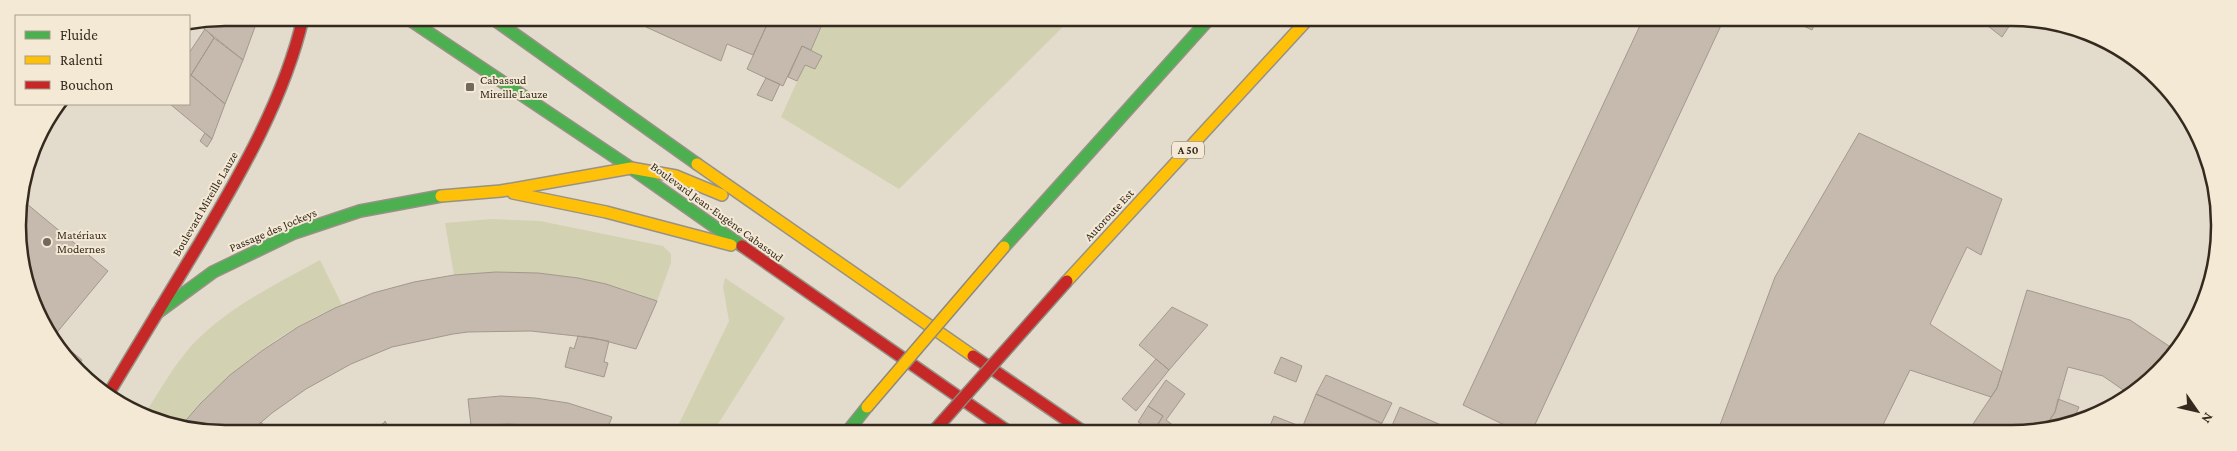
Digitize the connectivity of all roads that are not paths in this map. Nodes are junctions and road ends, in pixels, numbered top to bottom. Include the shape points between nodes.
1 (301, 26) edge
2 (419, 26) edge
3 (503, 26) edge
4 (1203, 26) edge
5 (1301, 26) edge
6 (631, 168) junction
7 (502, 191) junction
8 (762, 212) junction
9 (746, 249) junction
10 (157, 313) junction
11 (112, 389) edge
12 (853, 425) edge
13 (939, 425) edge
14 (999, 425) edge
15 (1074, 425) edge

1 - 10 main road, Boulevard Mireille Lauze via 277,94 244,168
2 - 6 main road, Boulevard Jean-Eugène Cabassud
3 - 8 main road
4 - 12 main road, bridge via 1004,247
5 - 13 main road, Autoroute Est / A 50, bridge
6 - 7 main road, Passage des Jockeys
6 - 8 main road, Passage des Jockeys via 676,176
6 - 9 main road, Boulevard Jean-Eugène Cabassud
7 - 9 main road, Passage des Jockeys via 606,212
7 - 10 main road, Passage des Jockeys via 442,196 360,211 307,228 213,272
8 - 15 main road
9 - 14 main road, Boulevard Jean-Eugène Cabassud
10 - 11 main road, Boulevard Mireille Lauze

